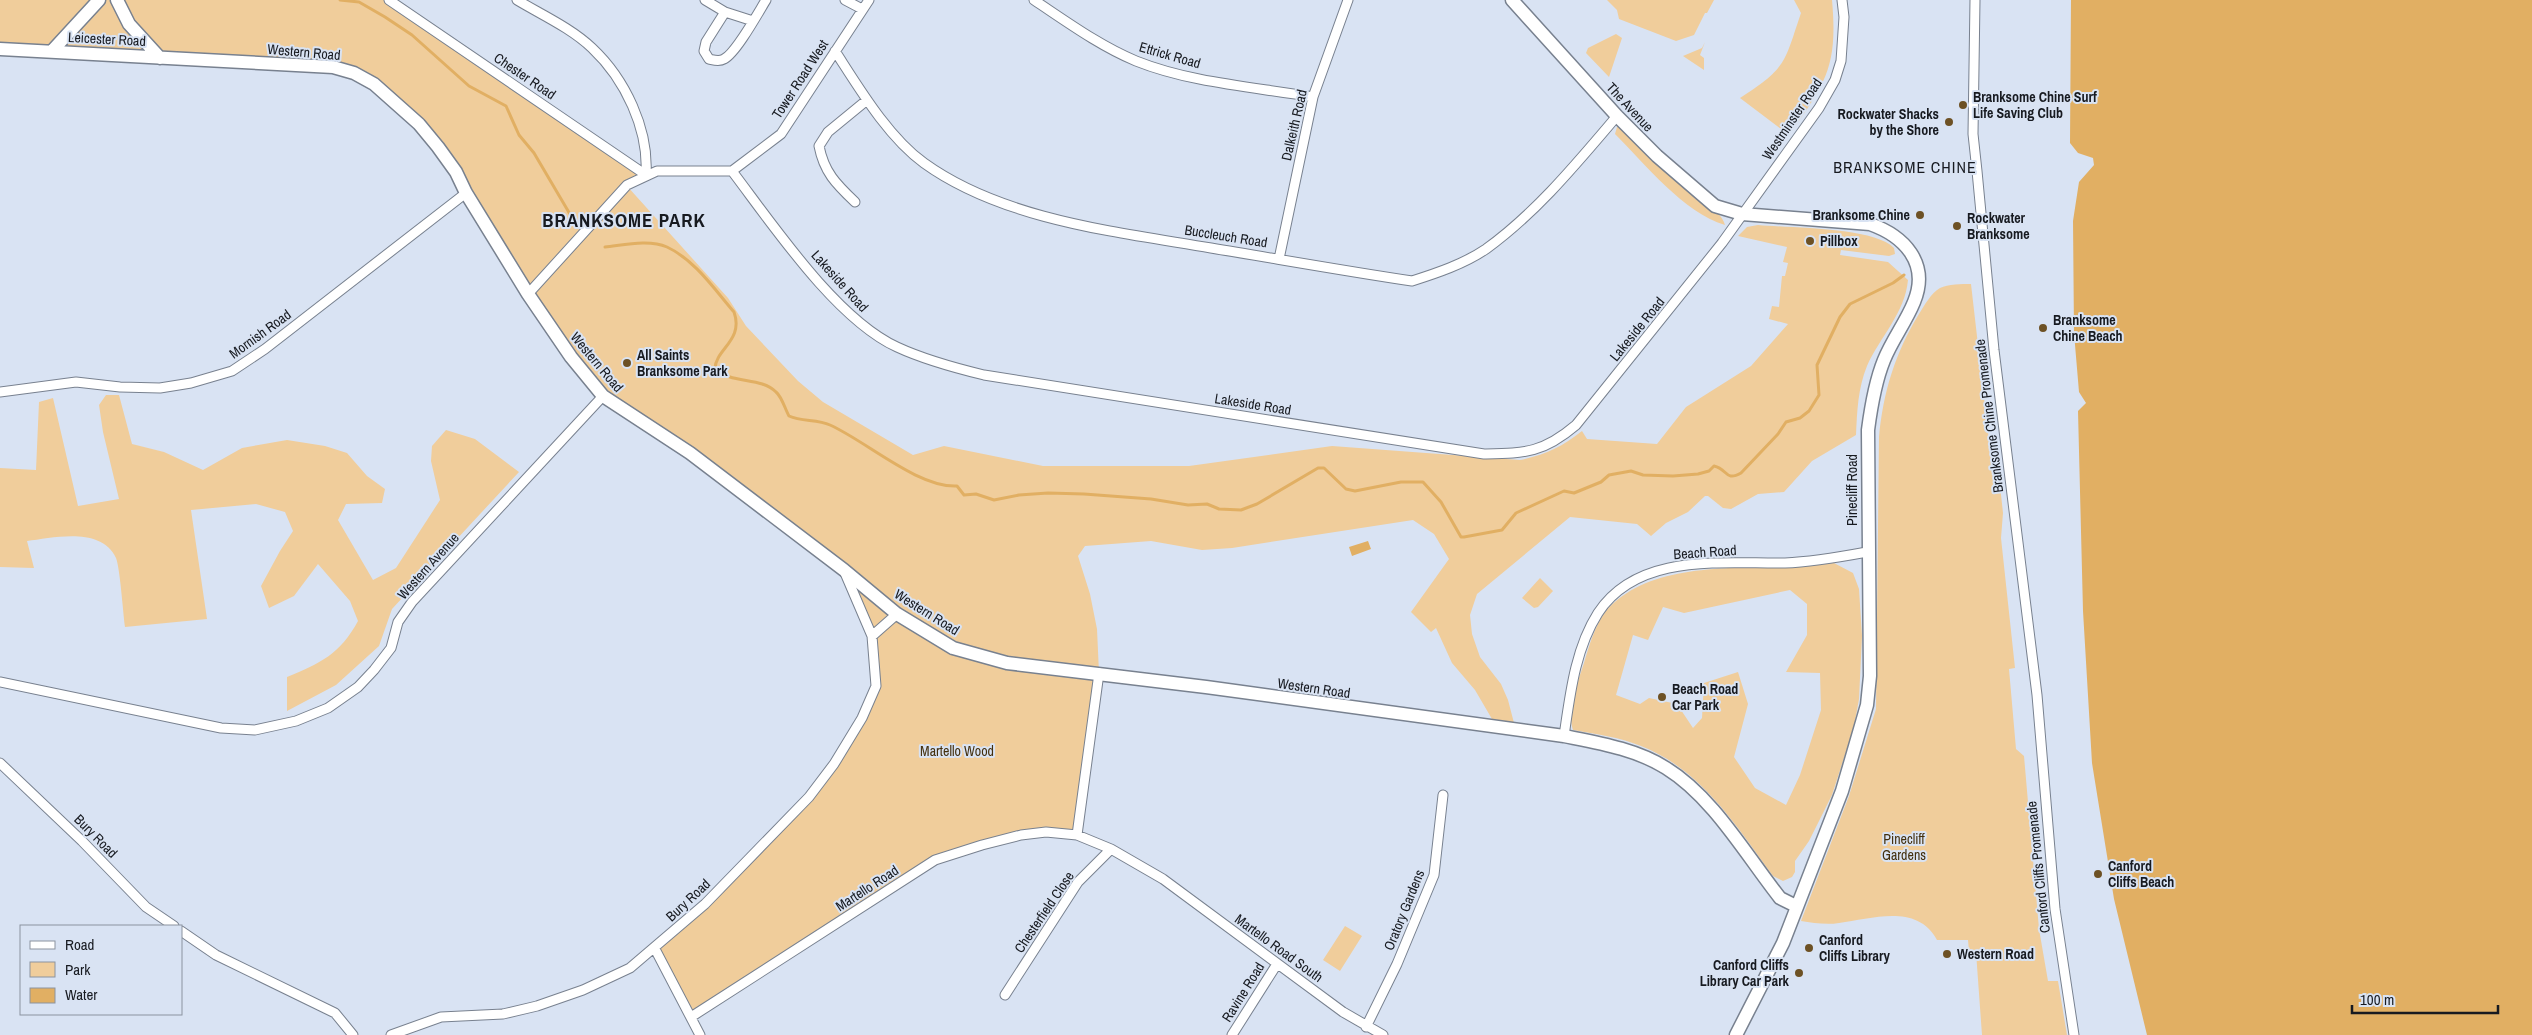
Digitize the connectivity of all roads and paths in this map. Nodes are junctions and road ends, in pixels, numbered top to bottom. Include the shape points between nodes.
1 (99, 0) edge
2 (117, 0) edge
3 (389, 0) edge
4 (517, 0) edge
5 (705, 0) edge
6 (766, 0) edge
7 (845, 0) edge
8 (869, 0) edge
9 (1034, 0) edge
10 (1348, 0) edge
11 (1512, 0) edge
12 (1842, 0) edge
13 (1975, 0) edge
14 (862, 9) junction
15 (725, 12) junction
16 (753, 21) junction
17 (0, 49) edge
18 (52, 51) junction
19 (835, 51) junction
20 (160, 58) junction
21 (1313, 97) junction
22 (867, 100) junction
23 (1617, 116) junction
24 (732, 171) junction
25 (646, 175) junction
26 (466, 193) junction
27 (855, 202) dead end
28 (1742, 214) junction
29 (1279, 259) junction
30 (528, 294) junction
31 (0, 392) edge
32 (603, 396) junction
33 (1867, 552) junction
34 (844, 570) junction
35 (897, 614) junction
36 (872, 636) junction
37 (1099, 674) junction
38 (0, 682) edge
39 (2037, 695) joint
40 (1564, 736) junction
41 (0, 763) edge
42 (1444, 795) dead end
43 (1077, 835) junction
44 (1112, 849) junction
45 (1163, 879) joint
46 (1796, 906) junction
47 (173, 925) edge
48 (182, 932) edge
49 (655, 949) junction
50 (1277, 964) junction
51 (1005, 995) dead end
52 (691, 1017) junction
53 (1366, 1027) junction
54 (353, 1035) edge
55 (392, 1035) edge
56 (700, 1035) edge
57 (1232, 1035) edge
58 (1383, 1035) edge
59 (1736, 1035) edge
60 (2074, 1035) edge

1 - 18 street, Leicester Road
2 - 20 street via 129,24
3 - 25 street, Chester Road
4 - 25 street via 591,47 619,81 639,122 647,159
5 - 15 street
6 - 16 street
7 - 14 street
8 - 14 street, Tower Road West
9 - 21 street, Ettrick Road via 1080,31 1153,67 1203,79
10 - 21 street, Dalkeith Road
11 - 23 street, The Avenue
12 - 28 street, Westminster Road via 1841,61 1835,80 1819,108
13 - 39 street, Branksome Chine Promenade via 1973,134 1994,350
14 - 19 street, Tower Road West
15 - 16 street
15 - 16 street via 706,42 704,51 709,59 725,59
17 - 18 street, Leicester Road
18 - 20 street, Leicester Road
19 - 22 street, Buccleuch Road
19 - 24 street, Tower Road West via 781,134
20 - 26 street, Western Road via 296,64 333,67 354,73 374,84 419,124 456,172
21 - 29 street, Dalkeith Road
22 - 27 street via 828,132 819,146 822,164
22 - 29 street, Buccleuch Road via 923,162 989,200 1029,213
23 - 28 street, The Avenue via 1706,200
23 - 29 street, Buccleuch Road via 1544,198 1485,250 1445,270 1412,281
24 - 25 street via 657,170
24 - 28 street, Lakeside Road via 831,295 859,323 896,347 947,366 984,375 1484,454 1520,454 1544,448 1576,425
25 - 30 street via 627,185
26 - 30 street, Western Road
26 - 31 street, Mornish Road via 232,371 191,384 160,388 120,388 76,382
28 - 33 street, Pinecliff Road via 1870,224 1904,242 1915,262 1918,275 1914,302 1884,359 1872,404 1867,464
30 - 32 street, Western Road via 570,357
32 - 34 street, Western Road via 690,454
32 - 38 street, Western Avenue via 412,602 398,622 392,648 374,670 358,687 328,708 296,721 255,730 221,728
33 - 40 street, Beach Road via 1806,562 1690,564 1639,579 1618,592 1599,612 1584,643 1571,688
33 - 46 street, Pinecliff Road via 1870,676 1867,705 1842,791
34 - 35 street, Western Road
34 - 36 street, Bury Road
35 - 36 street
35 - 37 street, Western Road via 953,648 1007,663
36 - 49 street, Bury Road via 876,686 862,718 834,764 808,797 752,856
37 - 40 street, Western Road
37 - 43 street
39 - 60 street, Canford Cliffs Promenade via 2055,909
40 - 46 street, Western Road via 1610,746 1666,768 1700,795 1780,898
41 - 47 street, Bury Road via 146,907
42 - 53 street, Oratory Gardens via 1434,875 1397,964
43 - 44 street, Martello Road
43 - 52 street, Martello Road via 1046,832 1021,835 935,860
44 - 45 street, Martello Road
44 - 51 street, Chesterfield Close via 1078,882
45 - 50 street, Martello Road South
46 - 59 street via 1778,952
48 - 54 street via 216,955 335,1013
49 - 52 street
49 - 55 street, Bury Road via 630,968 583,990 537,1006 503,1014 441,1017
50 - 53 street, Martello Road South
50 - 57 street, Ravine Road
52 - 56 street
53 - 58 street, Martello Road South

